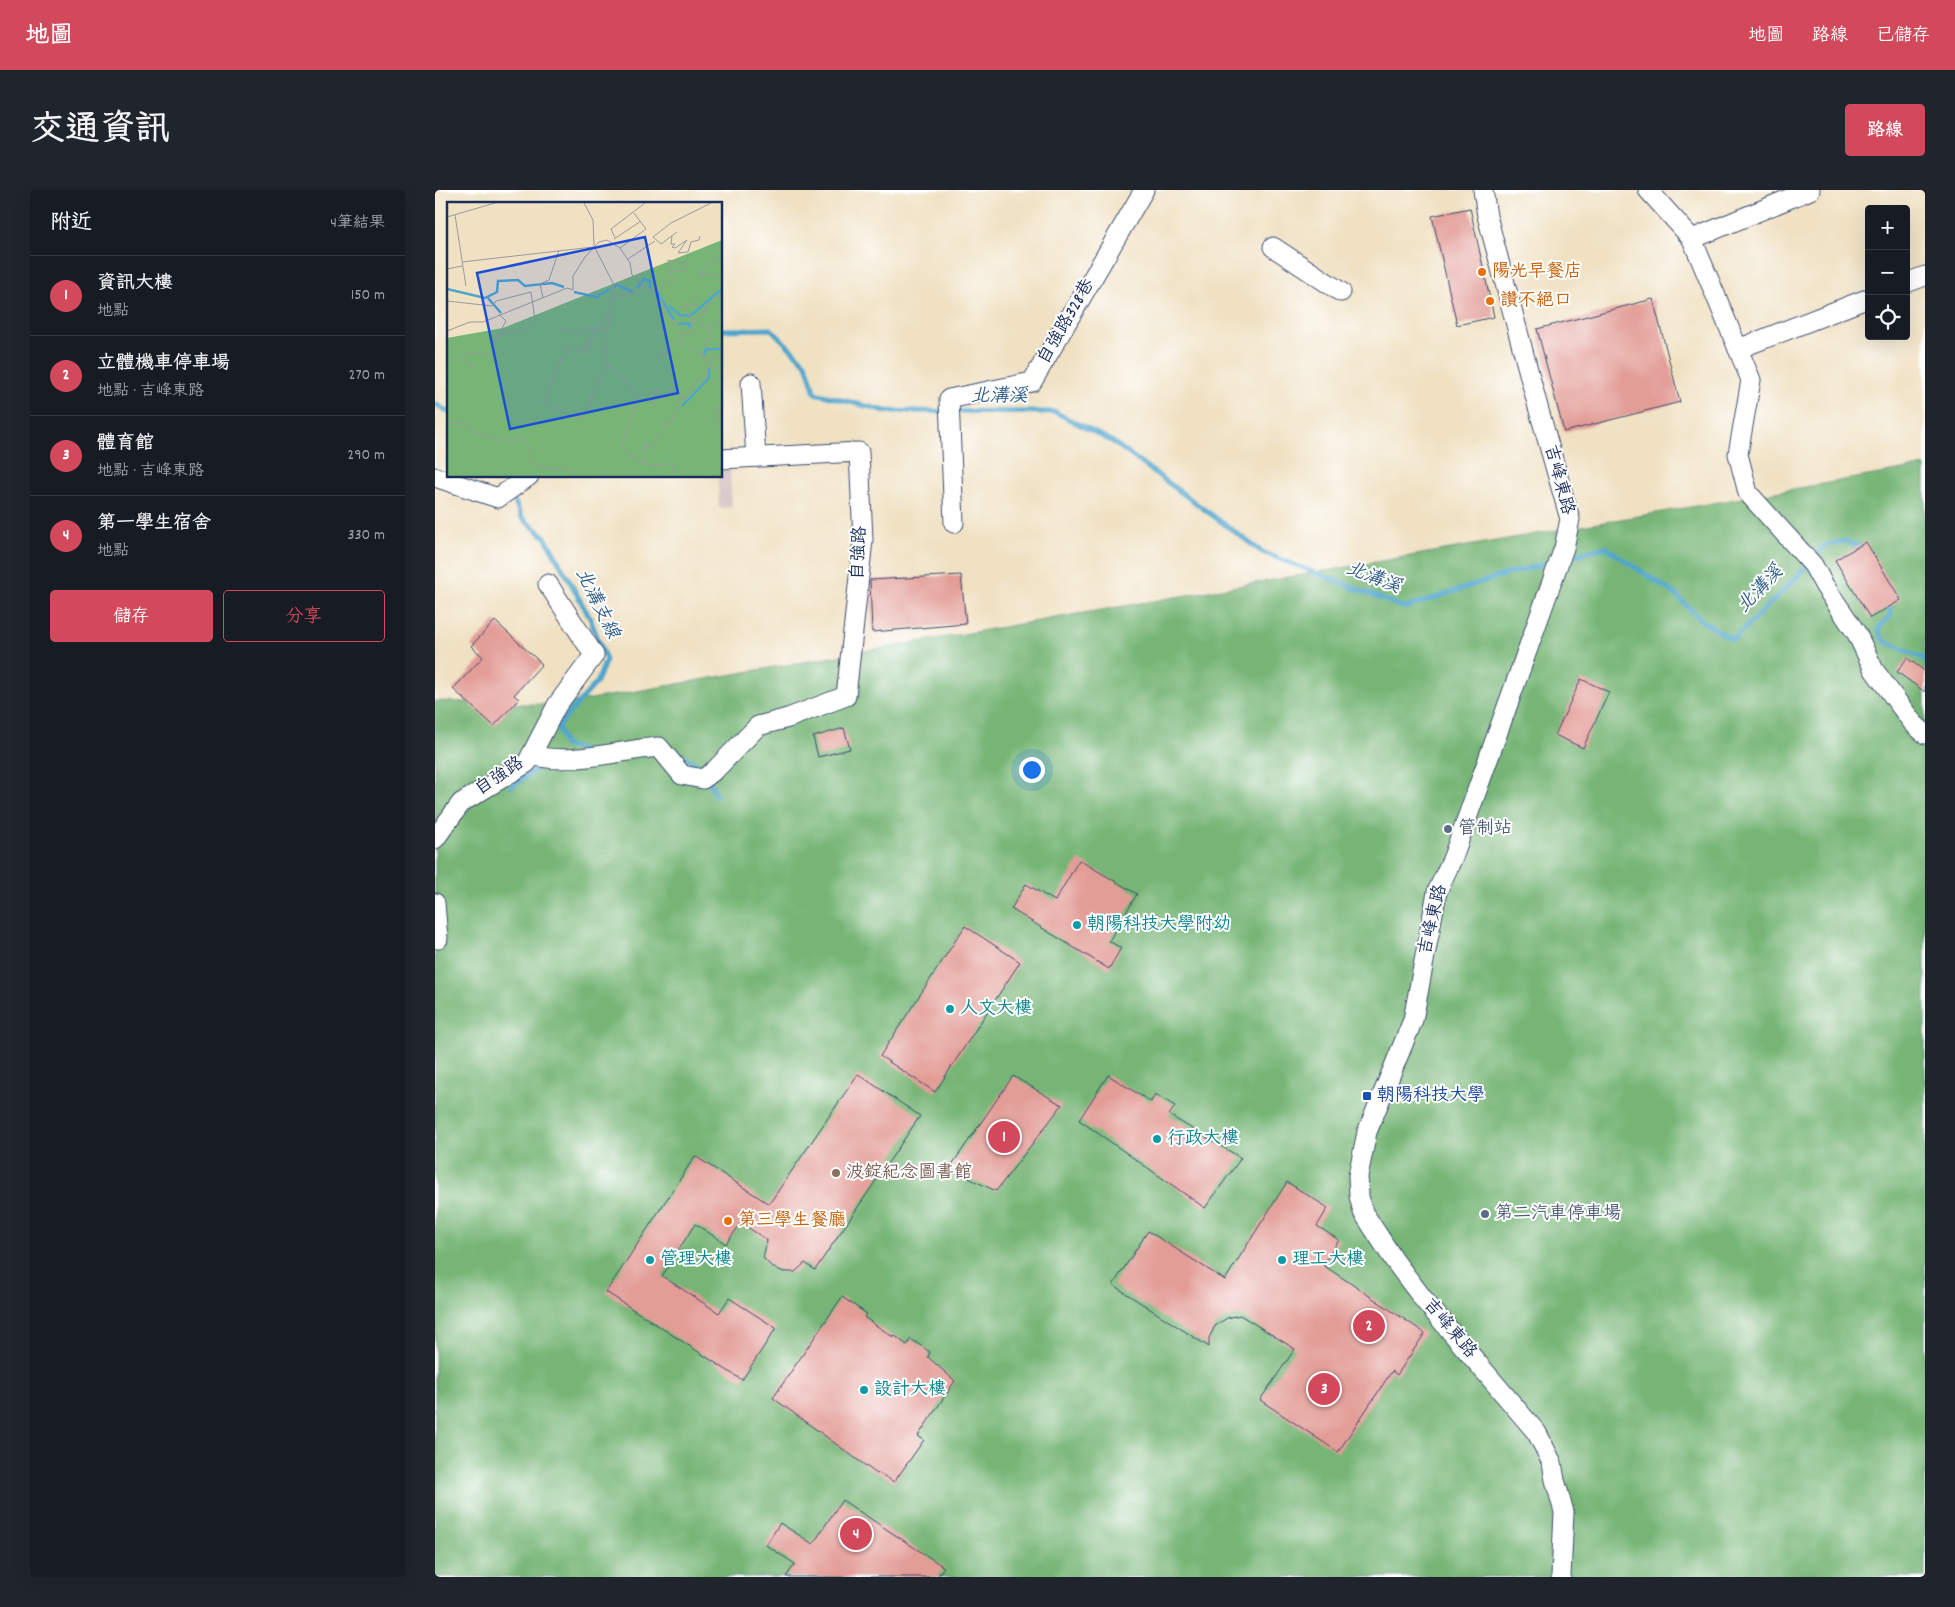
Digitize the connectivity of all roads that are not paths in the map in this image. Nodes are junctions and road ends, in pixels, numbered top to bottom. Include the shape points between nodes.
1 (1145, 190) edge
2 (1483, 190) edge
3 (1648, 190) edge
4 (1810, 190) edge
5 (1691, 238) junction
6 (1273, 247) dead end
7 (1925, 276) edge
8 (1910, 282) edge
9 (1341, 292) dead end
10 (1865, 300) edge
11 (1738, 349) junction
12 (751, 384) dead end
13 (756, 457) junction
14 (723, 459) edge
15 (435, 477) edge
16 (526, 478) edge
17 (953, 523) dead end
18 (549, 584) dead end
19 (1925, 734) edge
20 (531, 755) junction
21 (435, 840) edge
22 (435, 903) edge
23 (435, 937) edge
24 (1561, 1577) edge

1 - 17 street, 自強路328巷 via 1031,382 949,399
2 - 24 street, 吉峰東路 via 1537,407 1570,519 1564,548 1453,857 1437,892 1413,1020 1367,1132 1358,1176 1359,1196 1363,1212 1424,1300 1537,1433 1552,1463 1565,1512
3 - 5 street
4 - 5 street
5 - 11 street
6 - 9 street
7 - 8 street
10 - 11 street
11 - 19 street via 1751,380 1738,454 1748,493 1808,559 1857,634 1875,670 1913,723
12 - 13 street
13 - 14 street, 自強路
13 - 20 street, 自強路 via 859,452 863,540 846,696 758,726 703,779 682,776 659,747 545,759
15 - 16 street via 499,498
18 - 20 street, 自強路 via 595,655 557,705
20 - 21 street, 自強路 via 527,763 461,803
22 - 23 street via 438,939

